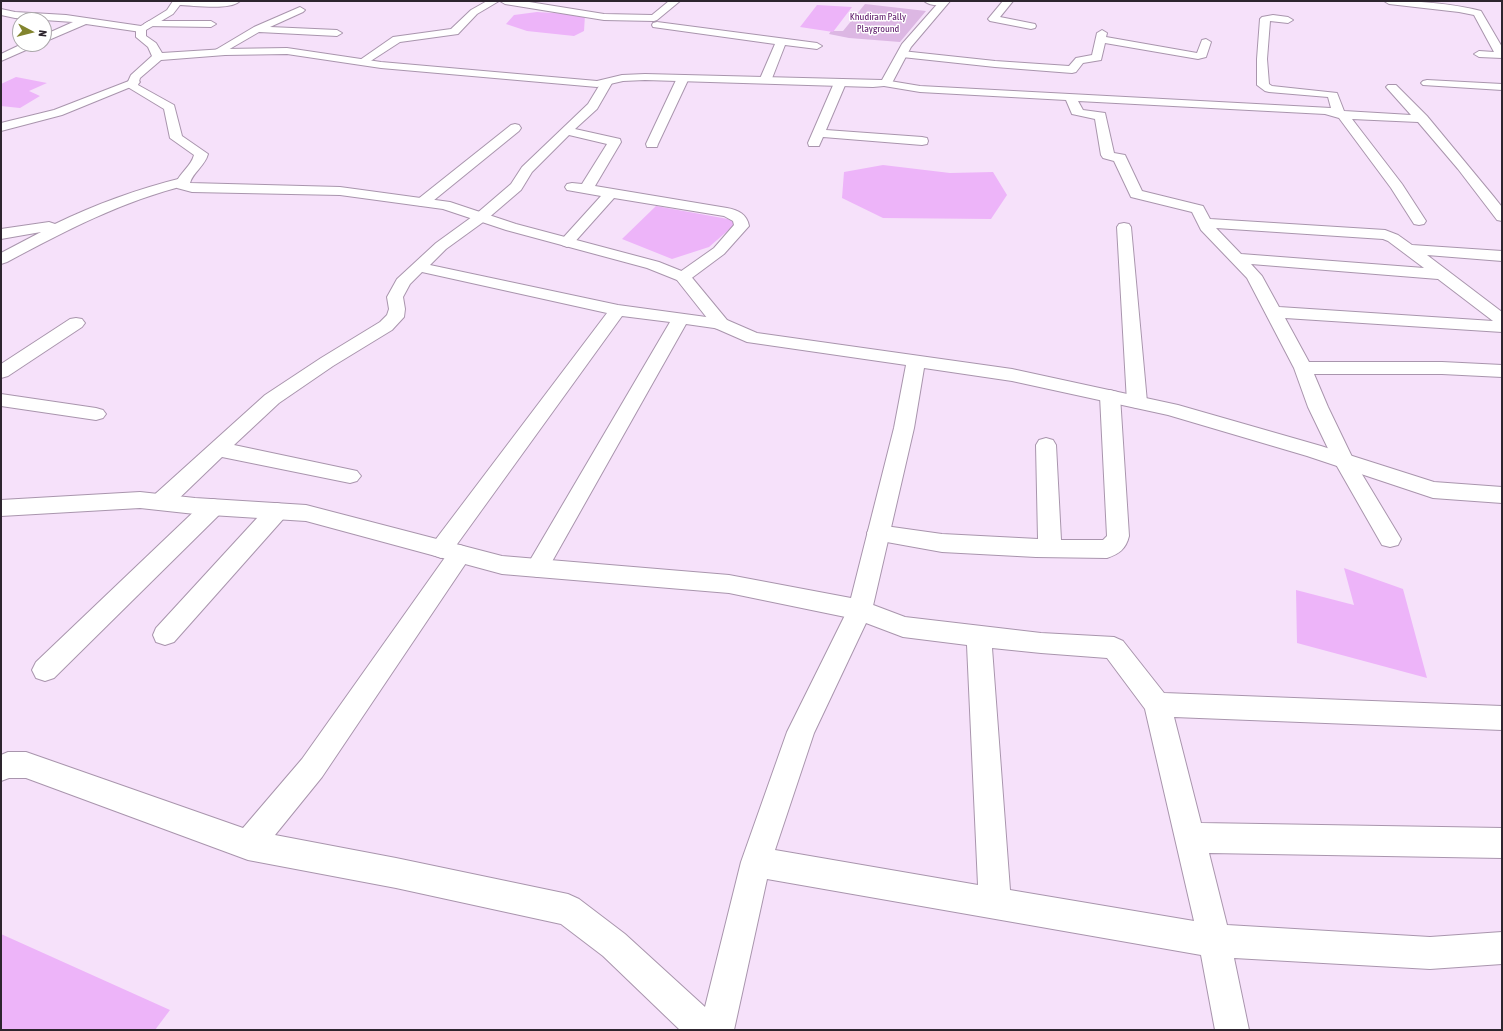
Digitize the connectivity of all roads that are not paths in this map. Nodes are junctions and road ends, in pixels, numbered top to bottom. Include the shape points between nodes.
1 (235, 1) edge
2 (494, 1) edge
3 (505, 1) edge
4 (566, 1) edge
5 (675, 1) edge
6 (929, 1) edge
7 (1008, 1) edge
8 (1389, 1) edge
9 (178, 2) edge
10 (945, 2) edge
11 (1431, 3) edge
12 (549, 8) junction
13 (300, 10) dead end
14 (1, 12) edge
15 (1288, 20) dead end
16 (84, 21) junction
17 (211, 24) dead end
18 (657, 25) dead end
19 (1031, 26) dead end
20 (145, 27) junction
21 (258, 29) junction
22 (338, 33) dead end
23 (52, 35) edge
24 (1154, 37) dead end
25 (781, 41) junction
26 (1206, 42) dead end
27 (817, 46) dead end
28 (1, 49) edge
29 (12, 49) edge
30 (1155, 49) junction
31 (14, 52) edge
32 (217, 52) junction
33 (902, 54) junction
34 (1479, 54) dead end
35 (158, 56) junction
36 (1, 58) edge
37 (1500, 58) edge
38 (362, 62) junction
39 (683, 78) junction
40 (765, 80) junction
41 (134, 82) junction
42 (1427, 82) dead end
43 (606, 83) junction
44 (840, 83) junction
45 (884, 83) junction
46 (1392, 87) dead end
47 (1502, 88) edge
48 (1070, 98) junction
49 (1341, 114) junction
50 (1423, 119) junction
51 (1, 127) edge
52 (515, 128) dead end
53 (566, 131) junction
54 (922, 141) dead end
55 (652, 144) dead end
56 (182, 182) junction
57 (611, 193) junction
58 (423, 202) junction
59 (482, 217) junction
60 (1502, 217) edge
61 (1419, 221) dead end
62 (70, 223) junction
63 (1204, 223) junction
64 (1124, 228) dead end
65 (1, 234) edge
66 (567, 242) junction
67 (1407, 249) junction
68 (1502, 256) edge
69 (1236, 258) junction
70 (1, 259) edge
71 (419, 267) junction
72 (1441, 274) junction
73 (683, 277) junction
74 (618, 310) junction
75 (1274, 312) junction
76 (680, 319) junction
77 (1502, 320) edge
78 (76, 323) dead end
79 (721, 324) junction
80 (1502, 327) edge
81 (916, 362) junction
82 (1303, 368) junction
83 (1502, 371) edge
84 (1, 372) edge
85 (1110, 396) junction
86 (1, 400) edge
87 (1136, 402) junction
88 (96, 414) dead end
89 (1046, 445) dead end
90 (218, 449) junction
91 (1344, 461) junction
92 (350, 476) dead end
93 (1502, 495) edge
94 (161, 502) junction
95 (213, 507) junction
96 (1, 508) edge
97 (276, 511) junction
98 (878, 533) junction
99 (1390, 539) dead end
100 (1050, 548) junction
101 (451, 552) junction
102 (537, 568) junction
103 (860, 610) junction
104 (165, 635) dead end
105 (979, 636) junction
106 (45, 670) dead end
107 (1157, 705) junction
108 (1502, 718) edge
109 (1, 768) edge
110 (1191, 838) junction
111 (1502, 843) edge
112 (248, 845) junction
113 (756, 862) junction
114 (995, 904) junction
115 (1214, 941) junction
116 (1502, 948) edge
117 (705, 1030) edge
118 (717, 1030) edge
119 (1232, 1030) edge

1 - 9 street via 225,4
2 - 38 street via 474,12 454,32 397,39
3 - 12 street
4 - 12 street
5 - 12 street via 654,18 604,17
6 - 10 street
7 - 19 street via 993,19
8 - 11 street
9 - 20 street via 170,12
10 - 33 street via 906,46
11 - 37 street via 1478,13 1500,53
13 - 21 street
14 - 16 street
15 - 49 street via 1265,19 1263,85 1269,89 1333,95
16 - 20 street
16 - 23 street
17 - 20 street
18 - 25 street
20 - 35 street via 141,37 152,45
21 - 22 street
21 - 32 street
24 - 30 street
25 - 27 street
25 - 40 street
26 - 30 street via 1202,55 1198,56
28 - 29 street
30 - 33 street via 1101,36 1097,58 1080,60 1072,70
31 - 36 street
32 - 35 street
32 - 38 street via 287,51
33 - 45 street via 888,81
34 - 37 street
35 - 41 street
38 - 43 street via 381,66
39 - 40 street
39 - 43 street via 622,78
39 - 55 street
40 - 44 street
41 - 51 street via 46,116
41 - 56 street via 132,86 170,108 176,138 201,154 197,165
42 - 47 street
43 - 53 street via 593,106
44 - 45 street
44 - 54 street via 816,138
45 - 48 street via 920,89
46 - 50 street
48 - 49 street via 1326,110
48 - 63 street via 1076,111 1101,116 1108,154 1120,158 1136,194 1198,209
49 - 50 street
49 - 61 street via 1397,187
50 - 60 street
52 - 58 street
53 - 57 street via 615,142 579,188
53 - 59 street via 528,170 516,188
56 - 58 street via 182,185 192,188 340,191
56 - 62 street via 144,192
57 - 66 street
57 - 73 street via 727,212 737,216 742,226 719,251
58 - 59 street via 444,205
59 - 66 street
59 - 71 street via 441,246
62 - 65 street
62 - 70 street
63 - 67 street via 1375,233 1392,238
63 - 69 street
64 - 87 street
66 - 73 street via 653,265
67 - 68 street
67 - 72 street
69 - 72 street
69 - 75 street via 1254,276
71 - 74 street
71 - 90 street via 403,282 395,297 397,309 394,317 386,326 272,399
72 - 77 street
73 - 79 street
74 - 76 street
74 - 101 street
75 - 80 street
75 - 82 street
76 - 79 street
76 - 102 street
78 - 84 street
79 - 81 street via 753,338
81 - 85 street via 1012,375
81 - 98 street via 904,428
82 - 83 street via 1442,368
82 - 91 street via 1318,407
85 - 87 street
85 - 100 street via 1118,536 1116,543 1106,549
86 - 88 street
87 - 91 street via 1170,409
89 - 100 street
90 - 92 street
90 - 94 street
91 - 93 street via 1434,490
91 - 99 street
94 - 95 street
94 - 96 street via 140,500
95 - 97 street
95 - 106 street
97 - 101 street via 306,513
97 - 104 street
98 - 100 street via 942,543
98 - 103 street
101 - 102 street via 502,565
101 - 112 street via 312,768
102 - 103 street via 729,584
103 - 105 street via 903,627
103 - 113 street via 801,732
105 - 107 street via 1114,648
105 - 114 street
107 - 108 street
107 - 110 street
109 - 112 street via 8,764 26,765
110 - 111 street
110 - 115 street
112 - 117 street via 396,873 568,910 614,945
113 - 114 street
113 - 118 street
114 - 115 street
115 - 116 street via 1430,953
115 - 119 street

